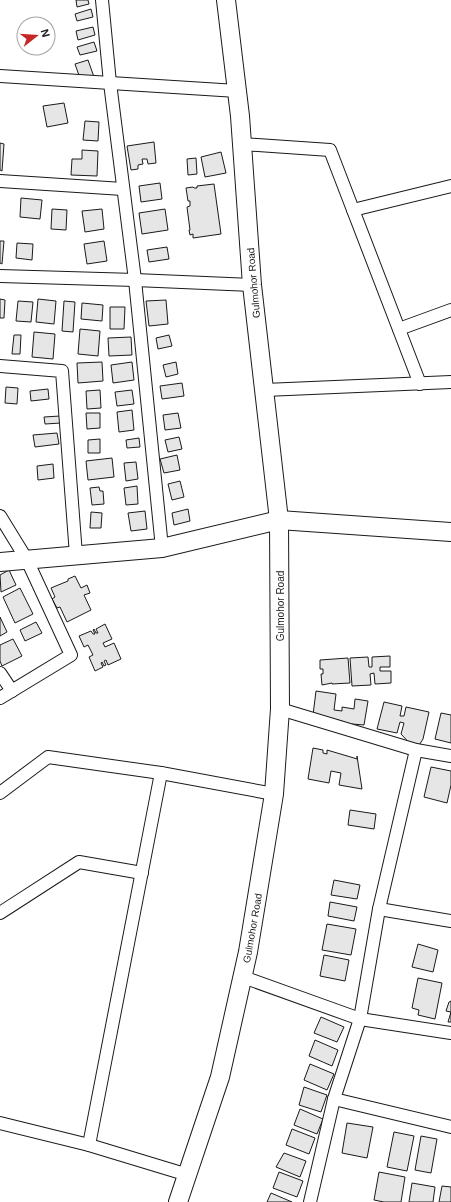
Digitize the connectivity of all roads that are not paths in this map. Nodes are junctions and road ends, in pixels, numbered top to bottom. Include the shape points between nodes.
1 (102, 0) edge
2 (226, 0) edge
3 (0, 76) edge
4 (110, 83) junction
5 (237, 91) junction
6 (242, 144) junction
7 (0, 181) edge
8 (451, 186) edge
9 (123, 189) junction
10 (353, 210) junction
11 (0, 276) edge
12 (135, 280) junction
13 (252, 285) junction
14 (451, 310) edge
15 (399, 329) junction
16 (0, 366) edge
17 (451, 382) edge
18 (420, 384) junction
19 (265, 390) junction
20 (0, 516) edge
21 (279, 520) junction
22 (451, 532) edge
23 (162, 548) junction
24 (76, 555) junction
25 (27, 560) junction
26 (0, 562) edge
27 (0, 673) edge
28 (12, 691) junction
29 (0, 698) edge
30 (280, 709) junction
31 (416, 750) junction
32 (451, 756) edge
33 (161, 773) junction
34 (0, 793) edge
35 (274, 794) junction
36 (142, 873) junction
37 (379, 909) junction
38 (0, 913) edge
39 (451, 922) edge
40 (243, 976) junction
41 (360, 1019) junction
42 (451, 1032) edge
43 (334, 1099) junction
44 (0, 1123) edge
45 (451, 1127) edge
46 (89, 1145) junction
47 (188, 1175) junction
48 (178, 1202) edge
49 (310, 1202) edge

1 - 4 street
2 - 5 street, Gulmohor Road
3 - 4 street
4 - 5 street
4 - 9 street
5 - 6 street, Gulmohor Road
6 - 10 street via 330,150
6 - 13 street, Gulmohor Road
7 - 9 street
8 - 10 street
9 - 12 street
10 - 15 street
11 - 12 street
12 - 13 street
12 - 23 street
13 - 19 street, Gulmohor Road
14 - 15 street
15 - 18 street
16 - 24 street via 62,371
17 - 18 street
18 - 19 street
19 - 21 street, Gulmohor Road
20 - 25 street
21 - 22 street
21 - 23 street
21 - 30 street, Gulmohor Road
23 - 24 street
24 - 25 street
25 - 26 street
25 - 28 street via 71,655
27 - 28 street
28 - 29 street
30 - 31 street
30 - 35 street, Gulmohor Road
31 - 32 street
31 - 37 street
33 - 34 street via 48,757
33 - 35 street
33 - 36 street
35 - 40 street, Gulmohor Road
36 - 38 street via 79,862
36 - 46 street
37 - 39 street
37 - 41 street
40 - 41 street
40 - 47 street, Gulmohor Road via 220,1077
41 - 42 street
41 - 43 street
43 - 45 street
43 - 49 street
44 - 46 street
46 - 47 street
47 - 48 street, Gulmohor Road

